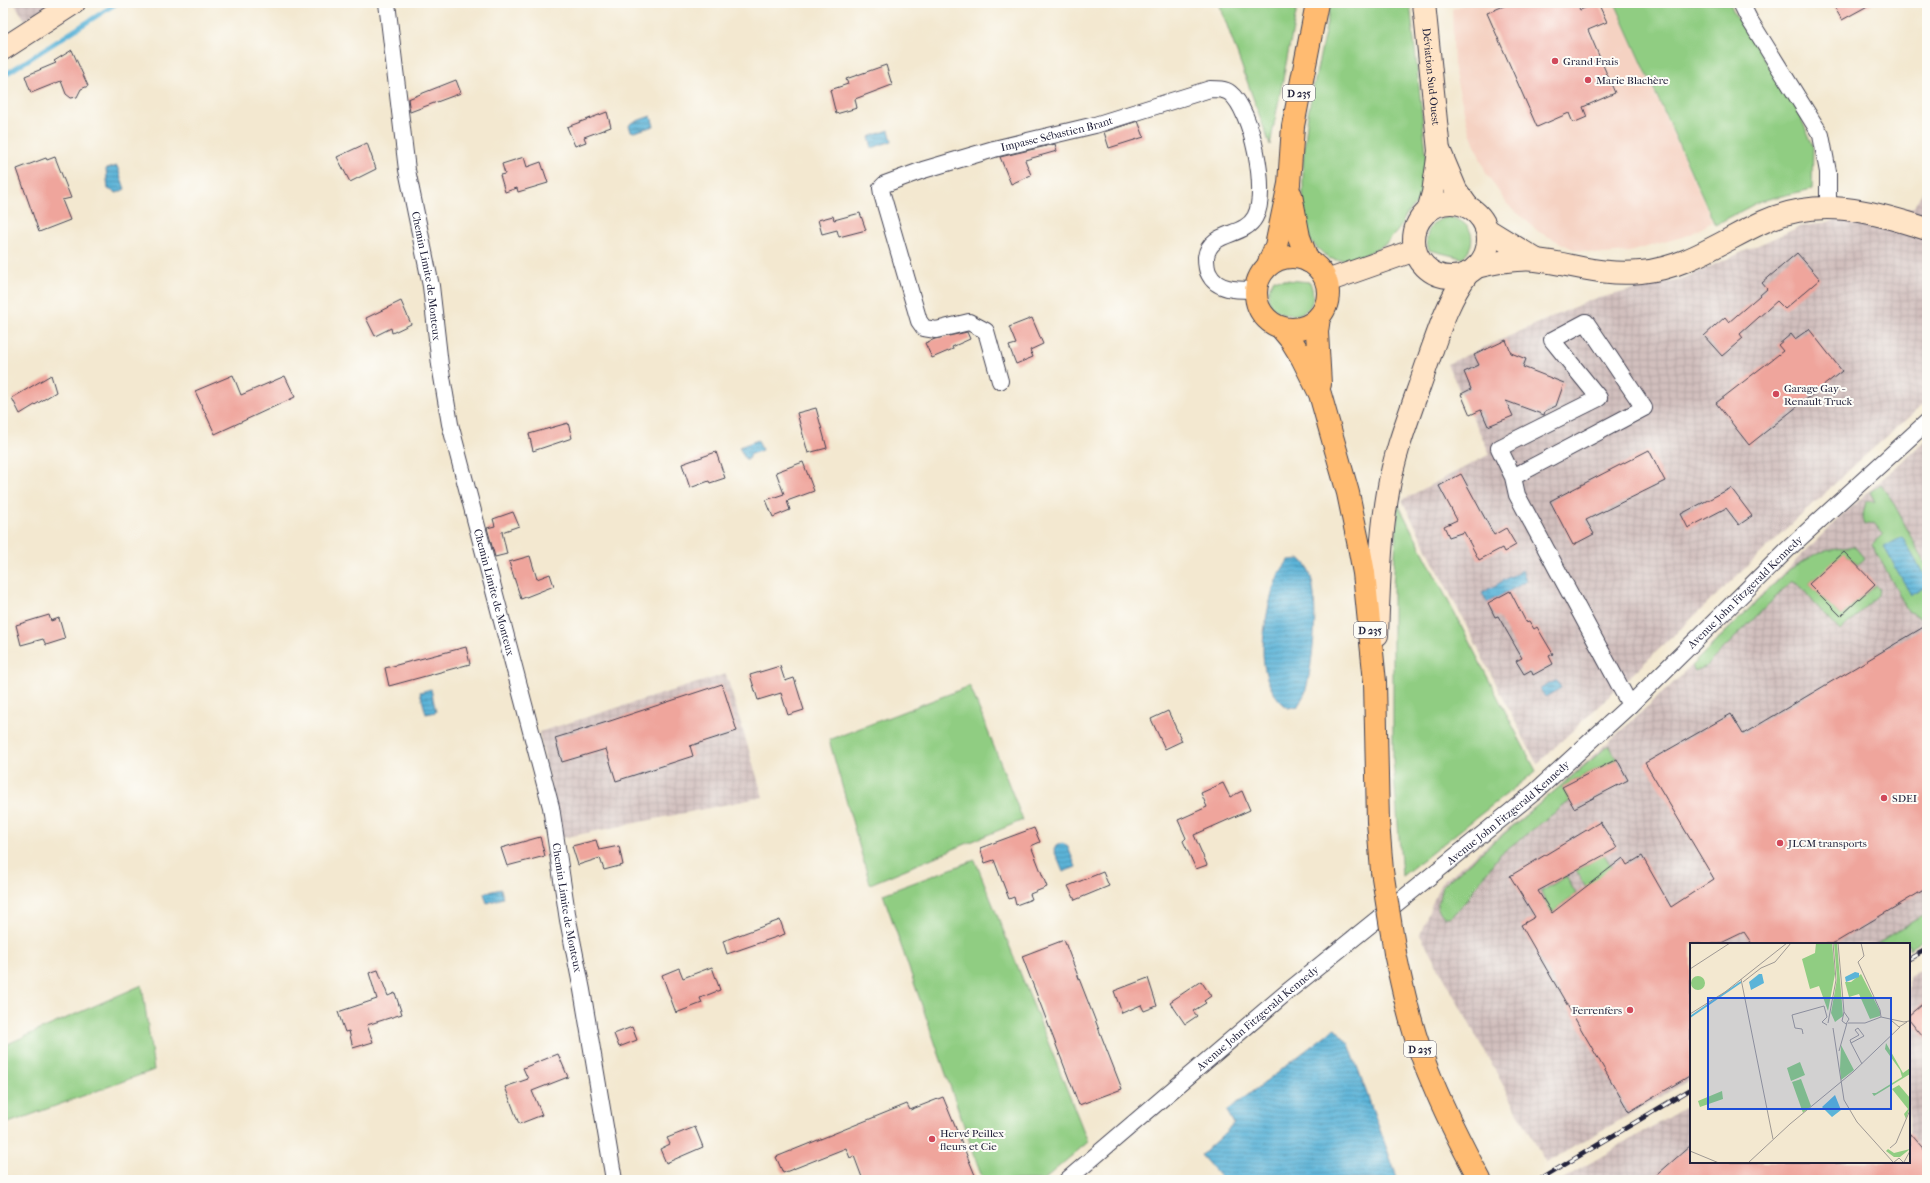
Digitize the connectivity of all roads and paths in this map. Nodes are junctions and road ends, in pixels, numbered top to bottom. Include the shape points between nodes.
1 (74, 3) edge
2 (387, 3) edge
3 (1317, 3) edge
4 (1424, 3) edge
5 (1741, 3) edge
6 (3, 49) edge
7 (1439, 151) junction
8 (1289, 184) junction
9 (1468, 207) junction
10 (1828, 207) junction
11 (1428, 210) junction
12 (1918, 226) edge
13 (1486, 229) junction
14 (1927, 236) edge
15 (1416, 250) junction
16 (1308, 260) junction
17 (1535, 260) junction
18 (1268, 265) junction
19 (1472, 270) junction
20 (1327, 281) junction
21 (1255, 290) junction
22 (1319, 317) junction
23 (1281, 328) junction
24 (1000, 381) dead end
25 (1320, 394) junction
26 (1927, 422) edge
27 (1513, 477) junction
28 (1375, 682) junction
29 (1630, 705) junction
30 (614, 1180) edge
31 (1067, 1180) edge
32 (1480, 1180) edge

1 - 6 main road
2 - 30 street, Chemin Limite de Monteux via 407,170 431,286 450,424 549,800
3 - 8 main road, D 235 via 1293,126
4 - 7 main road, Déviation Sud-Ouest
5 - 10 street via 1821,136 1828,172
7 - 9 main road via 1456,190
7 - 11 main road
8 - 16 main road, D 235 via 1299,237
8 - 18 main road, D 235 via 1276,246
9 - 11 main road via 1448,203
9 - 13 main road via 1482,220
10 - 12 main road via 1873,212
10 - 17 main road via 1785,213 1701,255 1662,269 1620,274 1593,272
11 - 15 main road via 1421,217 1414,233
12 - 14 main road
13 - 17 main road
13 - 19 main road via 1487,250 1483,259
15 - 19 main road via 1423,265 1439,275 1458,276
15 - 20 main road
16 - 18 main road via 1290,256
16 - 20 main road via 1321,271
17 - 19 main road via 1495,263
18 - 21 main road via 1261,273
19 - 28 main road via 1456,288 1440,328 1397,453 1388,491 1382,531
20 - 22 main road via 1327,304
21 - 23 main road via 1257,305 1263,315
21 - 24 street, Impasse Sébastien Brant via 1228,288 1217,284 1209,275 1206,263 1207,251 1213,242 1247,226 1255,217 1260,205 1260,176 1251,131 1235,98 1229,92 1219,89 1210,89 1095,125 994,149 885,184 881,188 882,194 919,321 924,328 936,330 969,322 986,331
22 - 23 main road via 1303,328
22 - 25 main road, D 235 via 1317,332
23 - 25 main road, D 235 via 1298,352
25 - 28 main road, D 235 via 1360,546
26 - 29 street, Avenue John Fitzgerald Kennedy via 1788,549
27 - 27 street via 1644,408 1586,322 1552,340 1599,398 1499,448
27 - 29 street via 1517,495
28 - 32 main road, D 235, bridge via 1377,814 1382,871 1395,953 1410,1019 1431,1080
29 - 31 street, Avenue John Fitzgerald Kennedy via 1536,791 1287,992

